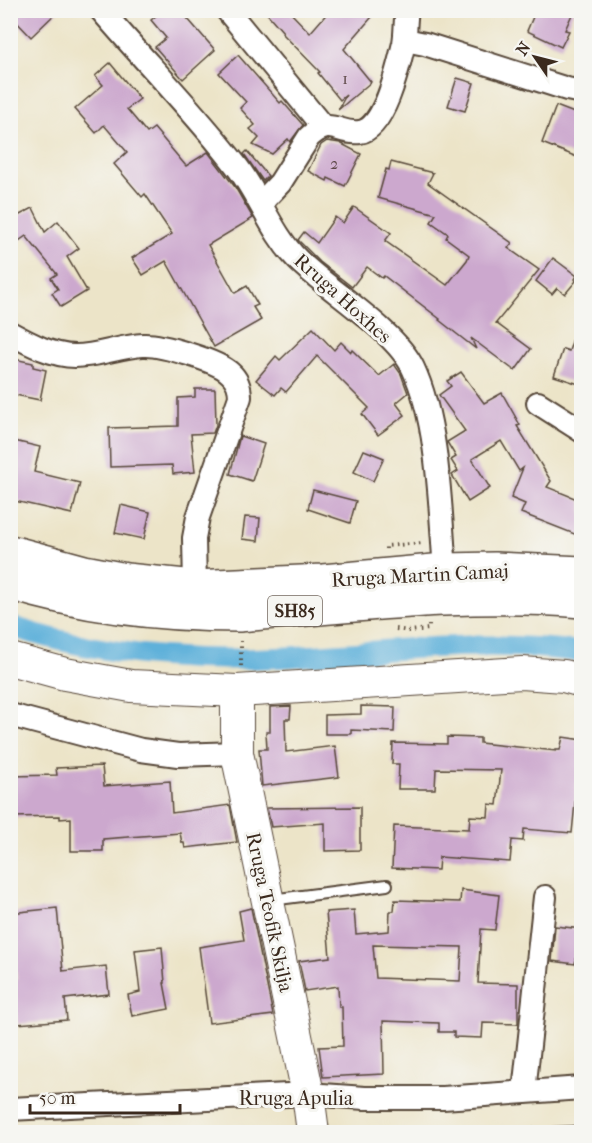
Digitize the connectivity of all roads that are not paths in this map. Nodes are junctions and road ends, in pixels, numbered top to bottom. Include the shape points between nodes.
1 (100, 10) edge
2 (227, 10) edge
3 (407, 10) edge
4 (405, 40) junction
5 (582, 92) edge
6 (323, 127) junction
7 (261, 204) junction
8 (10, 333) edge
9 (538, 403) dead end
10 (582, 431) edge
11 (10, 552) edge
12 (445, 570) junction
13 (582, 573) edge
14 (10, 583) edge
15 (195, 587) junction
16 (582, 600) edge
17 (10, 659) edge
18 (239, 681) junction
19 (582, 681) edge
20 (10, 716) edge
21 (237, 753) junction
22 (387, 885) dead end
23 (545, 897) dead end
24 (267, 900) junction
25 (582, 1088) edge
26 (524, 1092) junction
27 (308, 1094) junction
28 (10, 1109) edge
29 (313, 1132) edge

1 - 7 street, Rruga Hoxhes via 239,169
2 - 6 street
3 - 4 street
4 - 5 street
4 - 6 street via 386,104 375,123 358,132
6 - 7 street via 309,137 280,183
7 - 12 street, Rruga Hoxhes via 297,260 385,334 412,366 427,412 437,471
8 - 15 street via 51,352 75,356 146,345 167,348 220,366 237,380 240,397 198,517 194,538
9 - 10 street
11 - 15 highway, Rruga Martin Camaj / SH85 via 126,580
12 - 13 highway, Rruga Martin Camaj / SH85
12 - 15 highway, Rruga Martin Camaj / SH85
14 - 16 highway, Rruga Martin Camaj / SH85 via 68,598 205,615 479,597
17 - 18 street via 131,686
18 - 19 street via 522,673
18 - 21 street, Rruga Teofik Skilja
20 - 21 street via 141,750 177,755
21 - 24 street, Rruga Teofik Skilja
22 - 24 lane
23 - 26 street
24 - 27 street, Rruga Teofik Skilja
25 - 26 street, Rruga Apulia
26 - 27 street, Rruga Apulia via 443,1098
27 - 28 street, Rruga Apulia
27 - 29 street, Rruga Teofik Skilja

